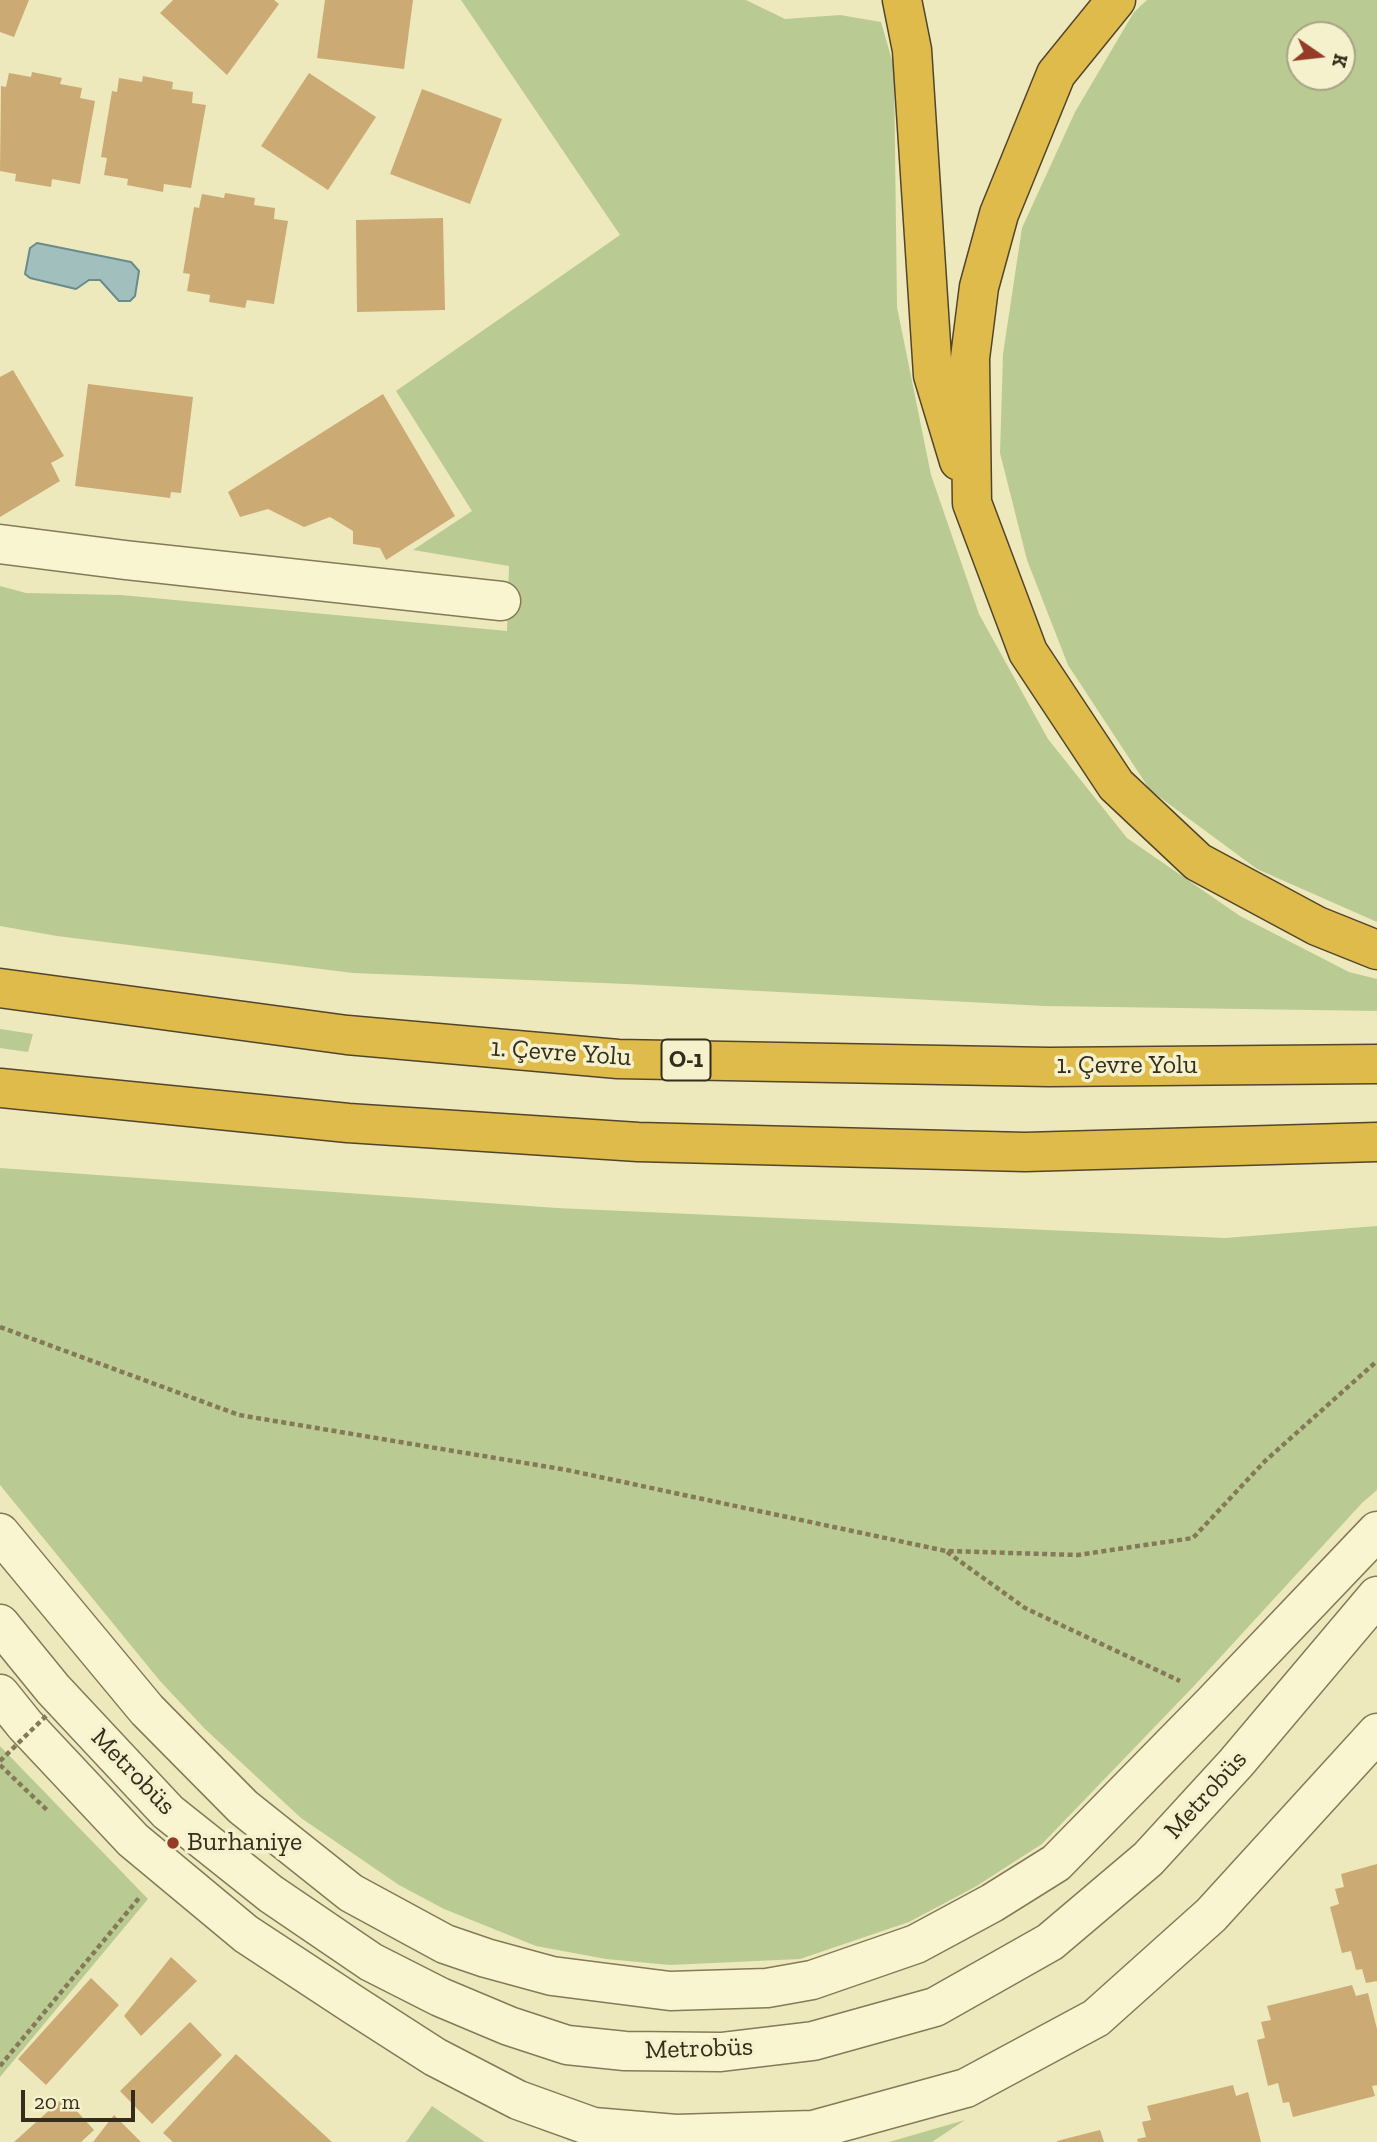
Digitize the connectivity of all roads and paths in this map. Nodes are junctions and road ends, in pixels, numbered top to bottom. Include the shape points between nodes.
1 (902, 0) edge
2 (1116, 0) edge
3 (972, 503) junction
4 (0, 544) edge
5 (501, 601) dead end
6 (1377, 950) edge
7 (0, 988) edge
8 (1377, 1064) edge
9 (0, 1088) edge
10 (1377, 1142) edge
11 (0, 1327) edge
12 (1377, 1361) edge
13 (1377, 1531) edge
14 (0, 1533) edge
15 (946, 1551) junction
16 (1377, 1596) edge
17 (0, 1624) edge
18 (0, 1694) edge
19 (1213, 1703) junction
20 (49, 1713) dead end
21 (1377, 1733) edge
22 (0, 1763) edge
23 (29, 1793) dead end
24 (139, 1898) dead end
25 (0, 2066) edge

1 - 3 highway via 912,50 933,374
2 - 3 highway via 1056,74 999,214 979,287 970,358
3 - 6 highway via 1028,652 1116,785 1199,862 1317,926
4 - 5 street
7 - 8 highway, 1. Çevre Yolu / O-1 via 347,1035 618,1059 1049,1067
9 - 10 highway via 348,1124 638,1142 1025,1152
11 - 15 path via 239,1415 567,1470
12 - 15 path via 1265,1461 1193,1538 1078,1555
13 - 19 street
14 - 19 street via 147,1710 243,1807 351,1893 445,1944 552,1976 592,1982 670,1991 767,1988 812,1980 916,1944 1056,1863
15 - 19 path via 1025,1608 1193,1686
16 - 17 street, Metrobüs via 1148,1859 1050,1942 935,2007 813,2041 720,2052 567,2045 440,1997 371,1962 271,1894 168,1812 53,1689
18 - 21 street, Metrobüs via 133,1840 246,1934 354,2005 435,2057 518,2100 593,2127 676,2134 813,2130 966,2088 1096,2018 1211,1915
20 - 22 path, bridge
22 - 23 path
24 - 25 path

